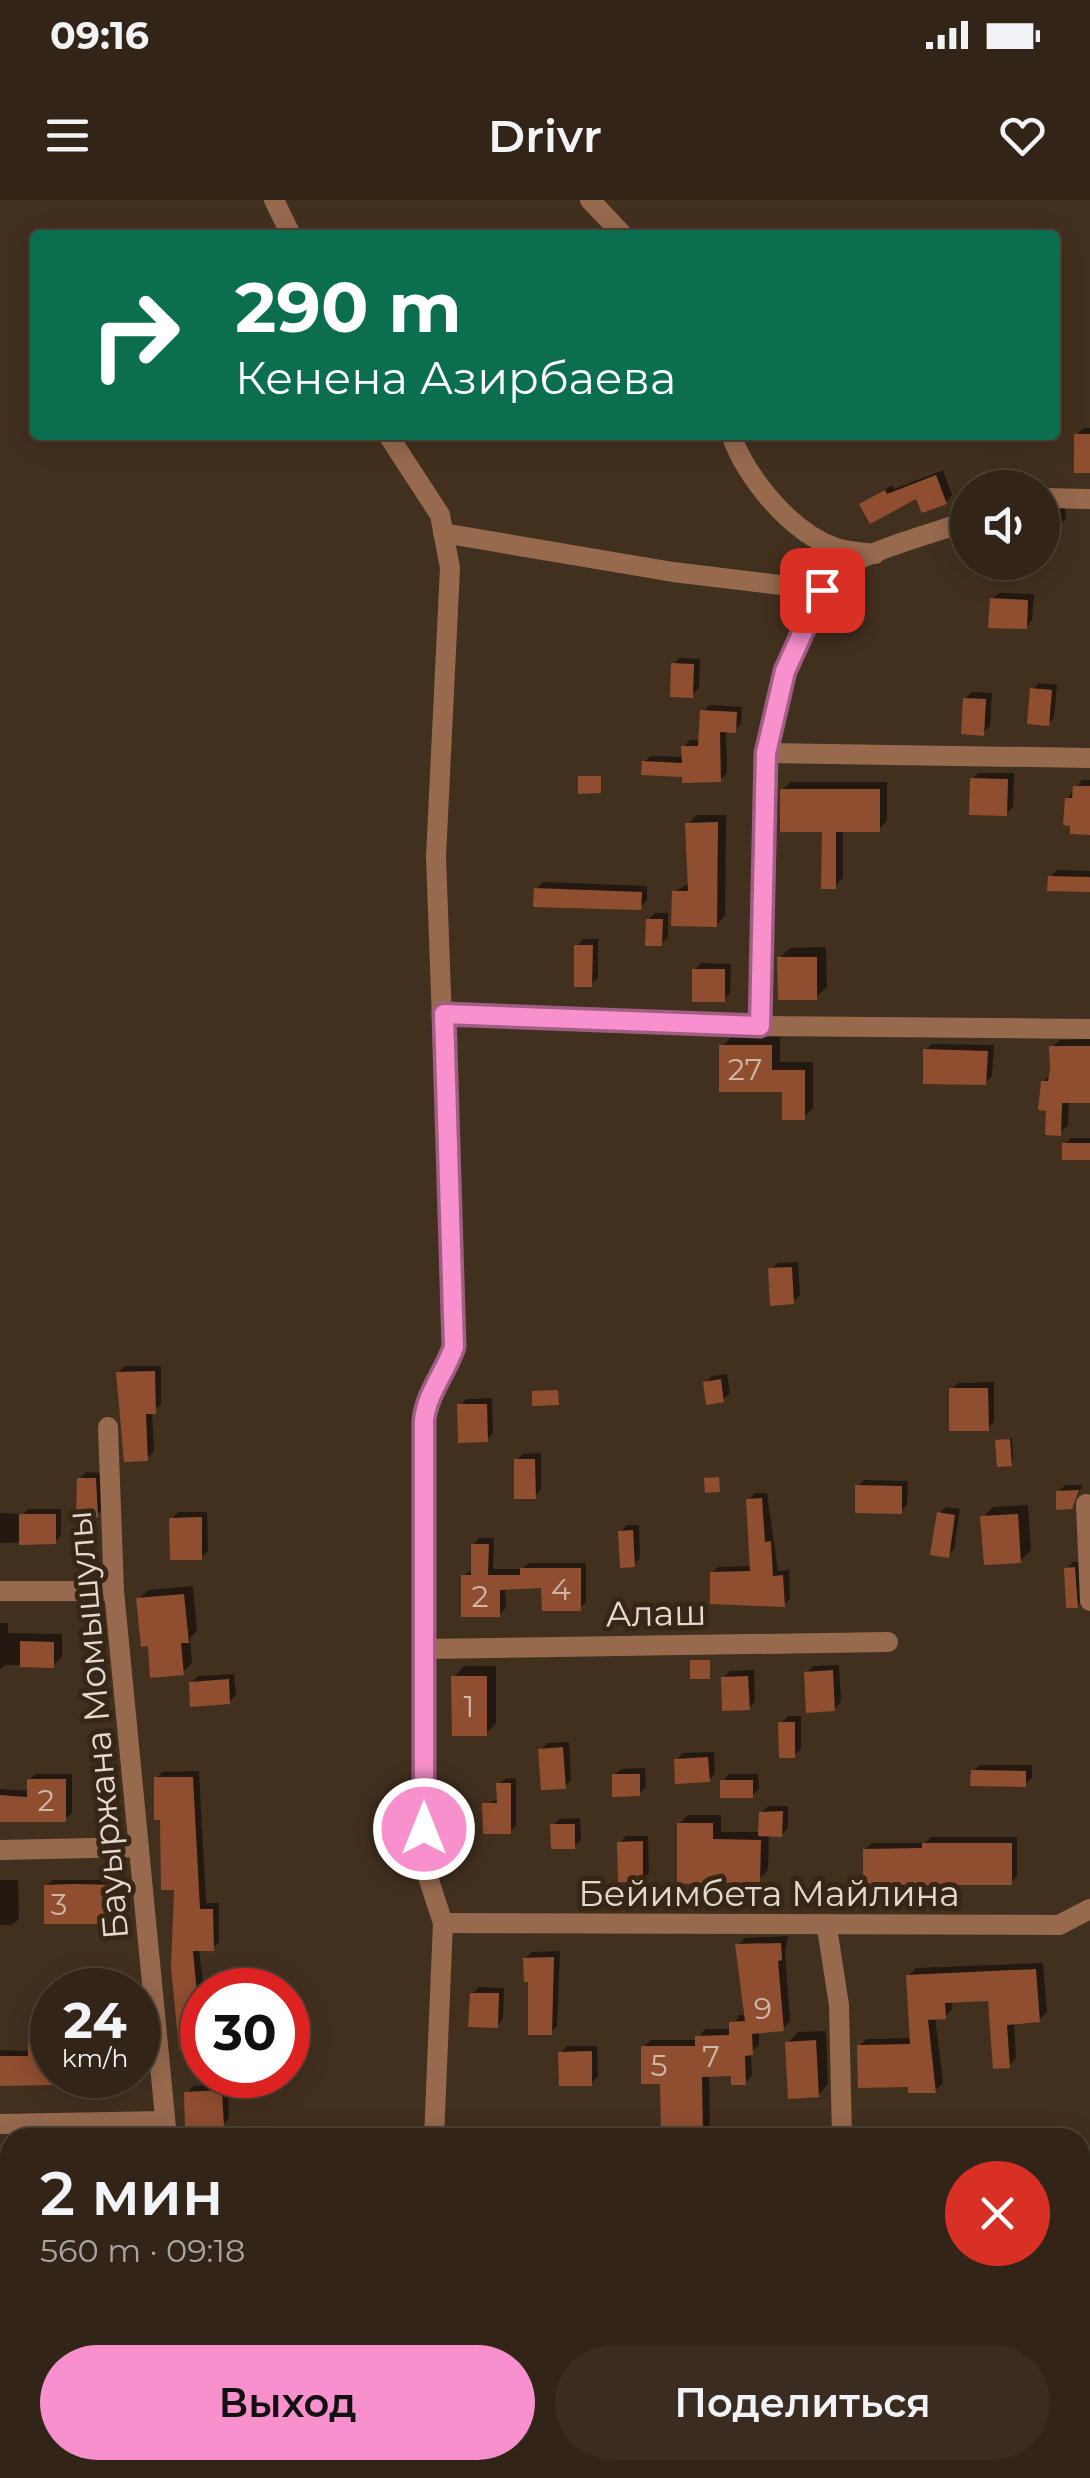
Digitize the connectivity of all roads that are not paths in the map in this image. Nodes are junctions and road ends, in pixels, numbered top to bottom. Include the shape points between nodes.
1 (274, 200) edge
2 (590, 200) edge
3 (289, 230) edge
4 (619, 230) edge
5 (391, 440) edge
6 (733, 440) edge
7 (1060, 498) edge
8 (1090, 499) edge
9 (950, 528) edge
10 (443, 533) junction
11 (878, 554) junction
12 (822, 590) junction
13 (766, 753) junction
14 (1090, 758) edge
15 (444, 1014) junction
16 (760, 1026) junction
17 (1090, 1029) edge
18 (108, 1427) dead end
19 (1086, 1504) dead end
20 (0, 1591) edge
21 (114, 1592) junction
22 (1090, 1601) edge
23 (888, 1642) dead end
24 (424, 1649) junction
25 (138, 1848) junction
26 (0, 1850) edge
27 (1090, 1908) edge
28 (443, 1923) junction
29 (827, 1928) junction
30 (0, 2124) edge
31 (133, 2128) edge
32 (166, 2128) edge
33 (434, 2128) edge
34 (842, 2128) edge

1 - 3 street
2 - 4 street
5 - 10 street via 440,515
6 - 11 street via 740,459 789,519 835,548
7 - 8 street
9 - 11 street
10 - 12 street
10 - 15 street via 450,568 436,857
11 - 12 street via 846,566
12 - 13 street via 785,671
13 - 14 street
13 - 16 street
15 - 16 street
15 - 24 street via 454,1347 427,1398 424,1420
16 - 17 street
18 - 21 street, Бауыржана Момышулы
19 - 22 street
20 - 21 street
21 - 25 street, Бауыржана Момышулы
23 - 24 street, Алаш
24 - 28 street via 424,1865
25 - 26 street
25 - 32 street, Бауыржана Момышулы
27 - 29 street, Бейимбета Майлина via 1060,1925
28 - 29 street, Бейимбета Майлина
28 - 33 street
29 - 34 street via 839,2005
30 - 31 street

